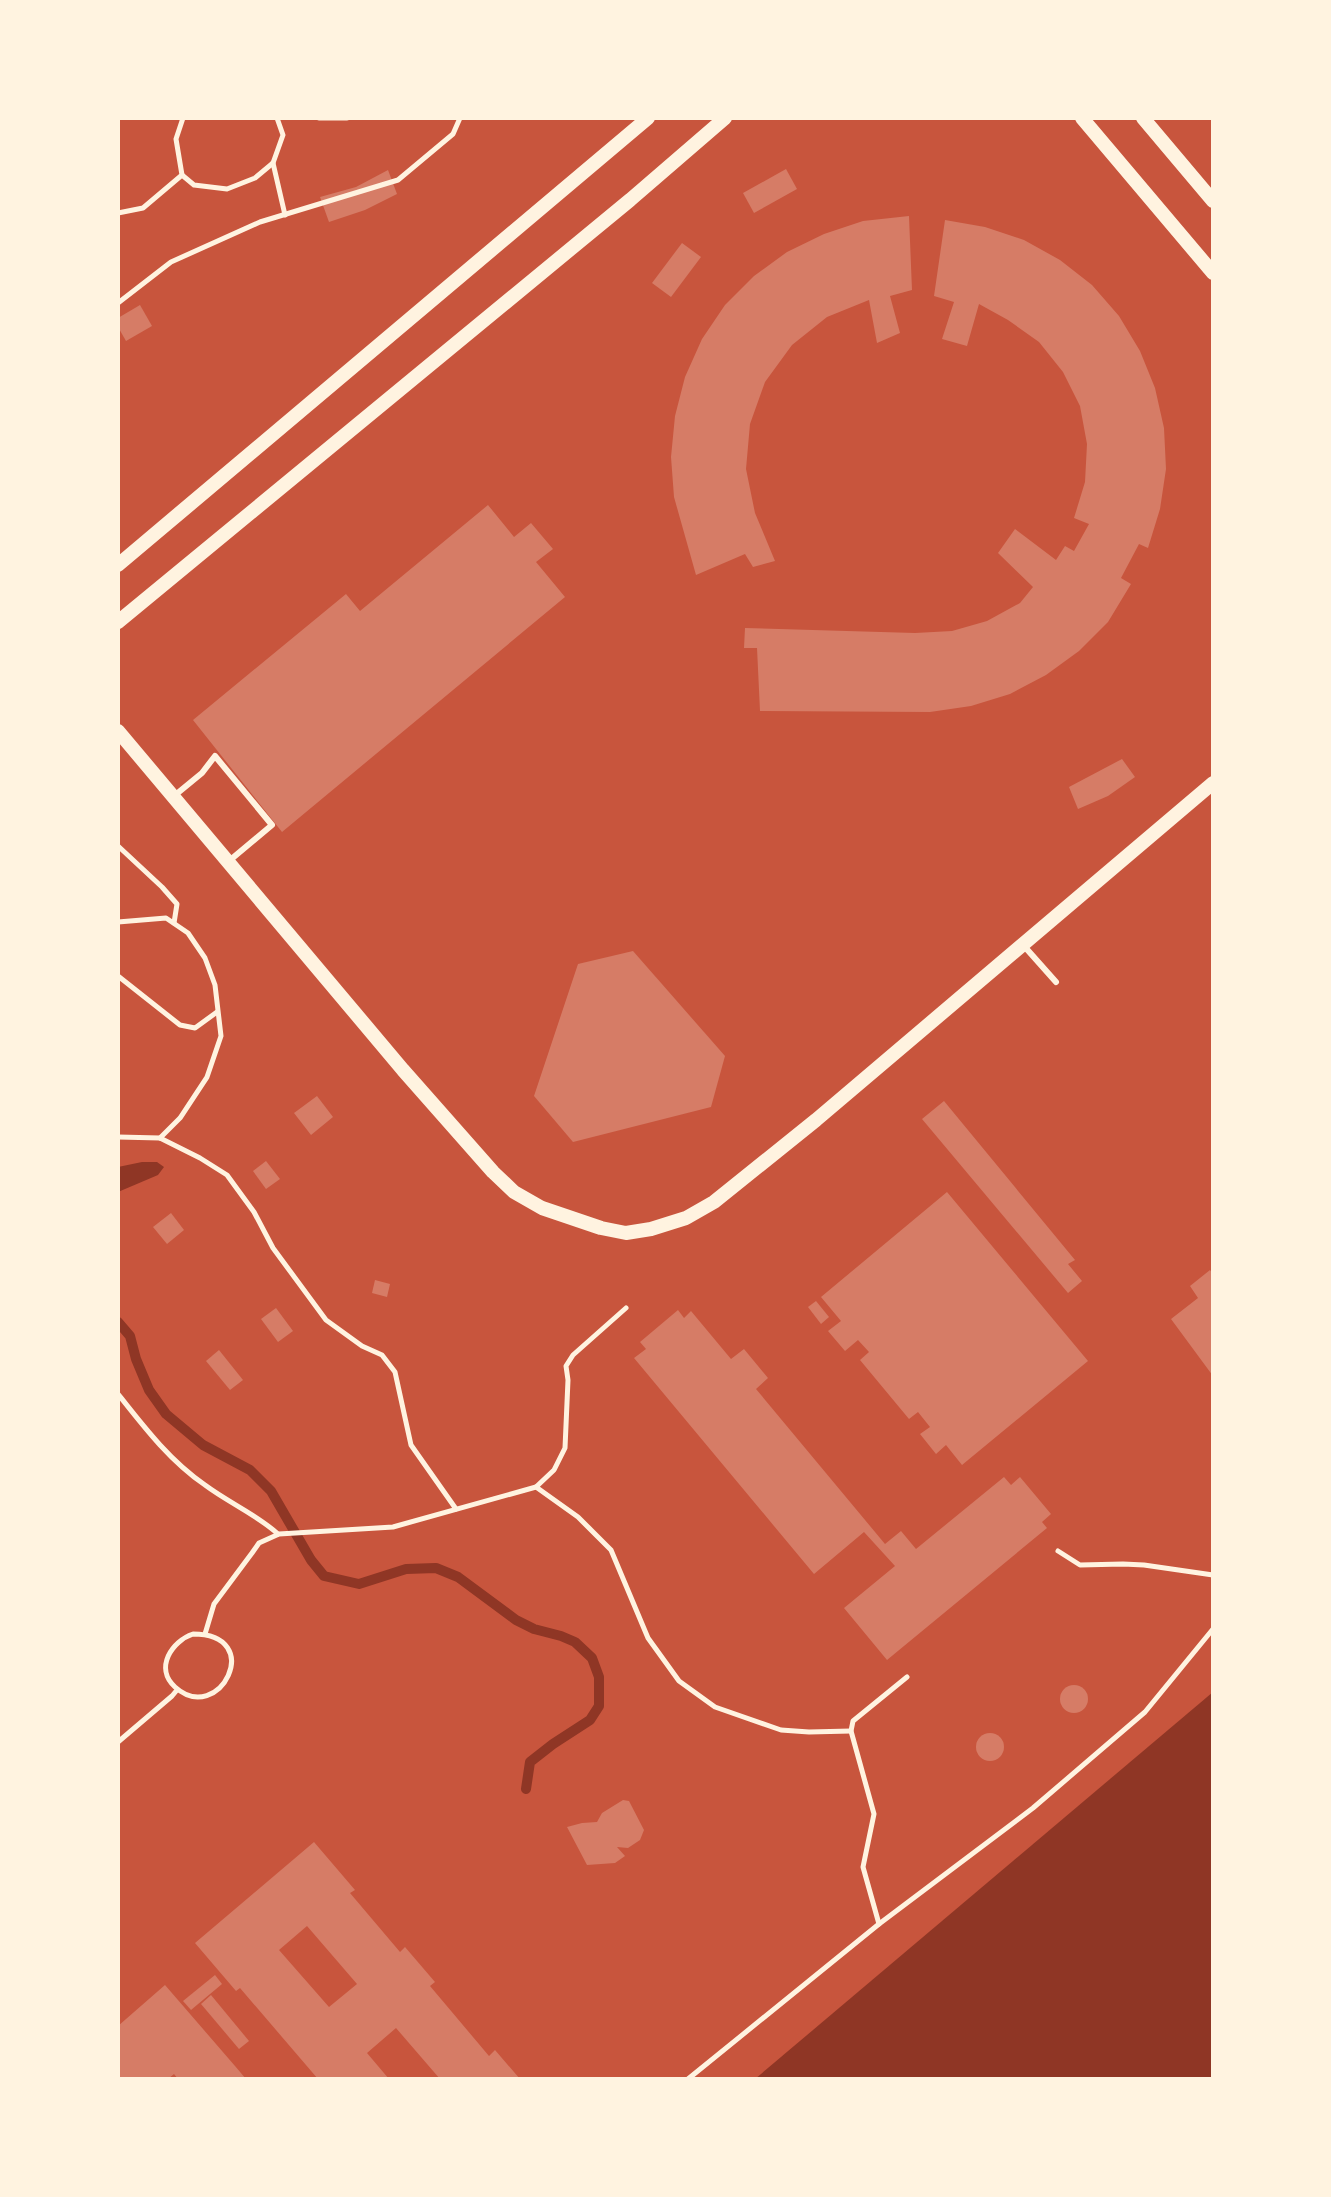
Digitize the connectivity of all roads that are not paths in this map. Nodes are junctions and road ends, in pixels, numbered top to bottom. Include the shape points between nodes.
1 (648, 118) edge
2 (725, 118) edge
3 (1082, 118) edge
4 (1143, 118) edge
5 (1213, 201) edge
6 (1213, 273) edge
7 (118, 565) edge
8 (118, 622) edge
9 (118, 731) edge
10 (1213, 783) edge
11 (174, 796) junction
12 (228, 861) junction
13 (1023, 944) junction
14 (1056, 982) dead end

1 - 7 street
2 - 8 street
3 - 6 street
4 - 5 street
9 - 11 street
10 - 13 street
11 - 12 street
11 - 12 lane via 215,756 272,825
12 - 13 street via 403,1070 514,1192 542,1208 626,1233 686,1218 714,1202
13 - 14 lane

